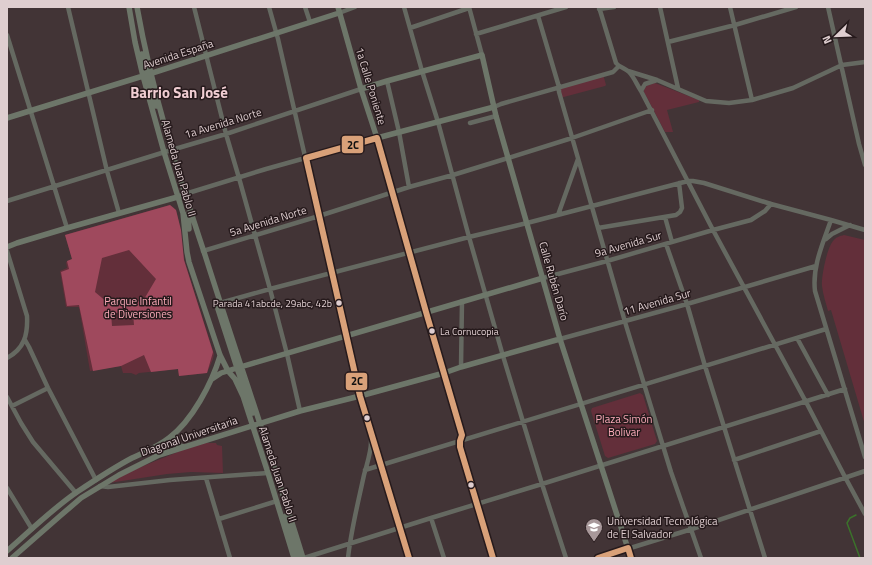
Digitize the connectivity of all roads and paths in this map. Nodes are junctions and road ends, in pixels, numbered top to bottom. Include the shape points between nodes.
1 (68, 7) edge
2 (129, 7) edge
3 (133, 7) edge
4 (137, 7) edge
5 (194, 7) edge
6 (269, 7) edge
7 (305, 7) edge
8 (355, 7) edge
9 (404, 7) edge
10 (566, 7) edge
11 (614, 7) edge
12 (660, 7) edge
13 (730, 7) edge
14 (796, 7) edge
15 (828, 7) edge
16 (469, 8) edge
17 (599, 8) edge
18 (339, 10) edge
19 (538, 16) junction
20 (310, 22) junction
21 (735, 25) junction
22 (410, 28) junction
23 (277, 33) junction
24 (476, 34) junction
25 (7, 35) edge
26 (668, 42) junction
27 (206, 55) junction
28 (482, 55) junction
29 (865, 62) edge
30 (842, 65) junction
31 (619, 66) junction
32 (422, 71) junction
33 (628, 71) junction
34 (147, 75) junction
35 (657, 80) junction
36 (387, 81) junction
37 (559, 87) junction
38 (678, 88) junction
39 (361, 89) junction
40 (641, 91) junction
41 (89, 92) junction
42 (752, 100) junction
43 (494, 107) junction
44 (652, 110) junction
45 (30, 111) junction
46 (295, 111) junction
47 (496, 116) junction
48 (7, 118) edge
49 (438, 122) junction
50 (470, 123) dead end
51 (399, 132) junction
52 (226, 134) junction
53 (377, 138) junction
54 (572, 138) junction
55 (168, 151) junction
56 (306, 158) junction
57 (508, 158) junction
58 (578, 159) junction
59 (865, 165) edge
60 (107, 171) junction
61 (453, 175) junction
62 (239, 178) junction
63 (688, 181) junction
64 (679, 183) junction
65 (54, 187) junction
66 (409, 187) junction
67 (392, 193) junction
68 (181, 196) junction
69 (7, 201) edge
70 (771, 204) junction
71 (592, 206) junction
72 (118, 213) junction
73 (188, 214) junction
74 (558, 215) junction
75 (319, 216) junction
76 (665, 217) junction
77 (831, 220) junction
78 (527, 223) junction
79 (850, 226) junction
80 (67, 228) junction
81 (598, 228) junction
82 (713, 230) junction
83 (865, 230) edge
84 (254, 235) junction
85 (469, 237) junction
86 (824, 240) junction
87 (669, 243) junction
88 (7, 247) edge
89 (7, 251) edge
90 (203, 251) junction
91 (409, 253) junction
92 (607, 260) junction
93 (816, 266) junction
94 (332, 274) junction
95 (543, 278) junction
96 (744, 287) junction
97 (270, 289) junction
98 (485, 294) junction
99 (462, 301) junction
100 (220, 303) junction
101 (687, 304) junction
102 (426, 312) junction
103 (625, 322) junction
104 (826, 329) junction
105 (346, 337) junction
106 (797, 338) junction
107 (560, 339) junction
108 (25, 340) junction
109 (775, 345) junction
110 (287, 354) junction
111 (220, 356) junction
112 (503, 356) junction
113 (7, 358) edge
114 (705, 366) junction
115 (461, 367) junction
116 (235, 369) junction
117 (444, 373) junction
118 (212, 379) junction
119 (645, 384) junction
120 (48, 388) junction
121 (845, 389) junction
122 (828, 395) junction
123 (360, 396) junction
124 (7, 397) edge
125 (806, 402) junction
126 (581, 404) junction
127 (12, 406) junction
128 (300, 411) junction
129 (523, 422) junction
130 (257, 424) junction
131 (724, 427) junction
132 (821, 431) junction
133 (371, 432) junction
134 (175, 434) junction
135 (460, 441) junction
136 (664, 446) junction
137 (155, 447) junction
138 (183, 447) junction
139 (159, 455) junction
140 (865, 457) edge
141 (734, 460) junction
142 (381, 465) junction
143 (601, 466) junction
144 (365, 470) junction
145 (865, 471) edge
146 (268, 473) junction
147 (206, 478) junction
148 (845, 478) junction
149 (96, 480) junction
150 (542, 484) junction
151 (100, 486) junction
152 (7, 488) edge
153 (76, 493) junction
154 (277, 501) junction
155 (477, 504) junction
156 (750, 510) junction
157 (865, 514) edge
158 (431, 518) junction
159 (219, 519) junction
160 (400, 528) junction
161 (32, 529) junction
162 (692, 529) junction
163 (350, 544) junction
164 (628, 548) junction
165 (7, 551) edge
166 (12, 558) edge
167 (230, 558) edge
168 (294, 558) edge
169 (299, 558) edge
170 (304, 558) edge
171 (348, 558) edge
172 (409, 558) edge
173 (444, 558) edge
174 (493, 558) edge
175 (566, 558) edge
176 (598, 558) edge
177 (632, 558) edge
178 (701, 558) edge
179 (765, 558) edge

1 - 41 street
2 - 34 main road, Alameda Juan Pablo II via 135,42
3 - 34 main road
4 - 34 main road, Alameda Juan Pablo II
5 - 27 street
6 - 23 street
7 - 20 street
8 - 18 street, Avenida España
9 - 22 street
10 - 19 street
11 - 17 street
12 - 26 street
13 - 21 street
14 - 21 street
15 - 30 street
16 - 22 street
16 - 24 street, Calle Rubén Darío
17 - 31 street
18 - 20 main road, Avenida España
18 - 39 main road, 1a Calle Poniente
19 - 24 street
19 - 37 street
20 - 23 main road, Avenida España
21 - 26 street
21 - 42 street
22 - 32 street
23 - 27 main road, Avenida España
23 - 46 street
24 - 28 street, Calle Rubén Darío
25 - 45 street
26 - 38 street
27 - 34 main road, Avenida España
27 - 52 street
28 - 32 main road, 1a Avenida Norte
28 - 43 main road, Calle Rubén Darío
29 - 30 street
30 - 42 street via 793,88
30 - 59 street
31 - 33 street
31 - 37 street via 613,72
32 - 36 main road, 1a Avenida Norte
32 - 49 street
33 - 35 street
33 - 40 street
34 - 41 main road, Avenida España
34 - 55 main road, Alameda Juan Pablo II
35 - 38 street
35 - 40 street via 645,84
36 - 39 main road, 1a Avenida Norte
36 - 51 street
37 - 43 street
37 - 54 street
38 - 42 street via 706,101 729,103
39 - 46 street, 1a Avenida Norte
39 - 53 main road, 1a Calle Poniente
40 - 44 street
41 - 45 main road, Avenida España
41 - 60 street
43 - 47 main road, Calle Rubén Darío
43 - 49 main road
44 - 54 street, 5a Avenida Norte
44 - 63 street
45 - 48 main road, Avenida España
45 - 65 street
46 - 52 street, 1a Avenida Norte
46 - 56 street
47 - 50 street
47 - 57 main road, Calle Rubén Darío
49 - 51 main road
49 - 61 street
51 - 53 main road
51 - 66 street
52 - 55 street, 1a Avenida Norte
52 - 62 street
53 - 56 street
53 - 67 main road, 1a Calle Poniente
54 - 57 street, 5a Avenida Norte
54 - 58 street
55 - 60 street, 1a Avenida Norte
55 - 68 main road, Alameda Juan Pablo II
56 - 62 street
56 - 75 street
57 - 61 street, 5a Avenida Norte
57 - 78 main road, Calle Rubén Darío
58 - 71 street
58 - 74 street
60 - 65 street, 1a Avenida Norte
60 - 72 street
61 - 66 street, 5a Avenida Norte
61 - 85 street
62 - 68 street
62 - 84 street
63 - 64 street
63 - 70 street via 704,183
63 - 82 street
64 - 71 street
64 - 76 street via 682,208 676,215
65 - 69 street, 1a Avenida Norte
65 - 80 street
66 - 67 street, 5a Avenida Norte
67 - 75 street, 5a Avenida Norte
67 - 91 main road, 1a Calle Poniente
68 - 72 main road
68 - 73 main road
68 - 90 main road, Alameda Juan Pablo II
68 - 111 main road, Alameda Juan Pablo II via 188,257
70 - 77 street
70 - 82 street, 9a Avenida Sur via 751,220
71 - 74 street
71 - 81 street
72 - 80 main road
73 - 116 main road
73 - 116 main road via 191,258 224,358
74 - 78 street
75 - 84 street, 5a Avenida Norte
75 - 94 street
76 - 81 street
76 - 87 street
77 - 79 street
77 - 86 street
78 - 85 street
78 - 95 main road, Calle Rubén Darío
79 - 83 street
79 - 86 street
80 - 88 main road
81 - 92 street
82 - 87 street, 9a Avenida Sur
82 - 96 street
84 - 90 street, 5a Avenida Norte
84 - 97 street
85 - 91 street
85 - 98 street
86 - 93 street
87 - 92 street, 9a Avenida Sur
87 - 101 street
89 - 108 street via 27,316
90 - 100 main road, Alameda Juan Pablo II
91 - 94 street
91 - 102 main road, 1a Calle Poniente
92 - 95 street, 9a Avenida Sur
92 - 103 street
93 - 96 street, 11 Avenida Sur
93 - 104 street via 815,292
94 - 97 street
94 - 105 street
95 - 98 main road, 9a Avenida Sur
95 - 107 main road, Calle Rubén Darío
96 - 101 street, 11 Avenida Sur
96 - 109 street
97 - 100 street
97 - 110 street
98 - 99 main road, 9a Avenida Sur
98 - 112 street
99 - 102 main road, 9a Avenida Sur
99 - 115 street
100 - 116 main road, Alameda Juan Pablo II
101 - 103 street, 11 Avenida Sur
101 - 114 street
102 - 105 main road, 9a Avenida Sur
102 - 117 main road, 1a Calle Poniente
103 - 107 street, 11 Avenida Sur
103 - 119 street
104 - 106 street
104 - 121 street
105 - 110 main road, 9a Avenida Sur
105 - 123 street
106 - 109 street
106 - 122 street
107 - 112 main road, 11 Avenida Sur
107 - 126 main road, Calle Rubén Darío
108 - 113 street via 16,352
108 - 120 street
109 - 114 street
109 - 125 street
110 - 116 main road, 9a Avenida Sur
110 - 128 street
111 - 116 main road, Alameda Juan Pablo II
111 - 118 main road, Diagonal Universitaria
112 - 115 main road, 11 Avenida Sur
112 - 129 street
114 - 119 street
114 - 131 street
115 - 117 main road, 11 Avenida Sur
116 - 118 main road, 9a Avenida Sur
116 - 130 main road, Alameda Juan Pablo II
116 - 130 main road
116 - 130 main road, Alameda Juan Pablo II via 239,388
117 - 123 main road, 11 Avenida Sur
117 - 135 main road, 1a Calle Poniente via 462,435
118 - 134 main road, Diagonal Universitaria via 195,410
119 - 126 street
119 - 136 street
120 - 127 street
120 - 149 street
121 - 122 street
121 - 140 street
122 - 125 street
123 - 128 main road, Diagonal Universitaria
123 - 133 street
124 - 127 street
125 - 131 street
125 - 132 street
126 - 129 street
126 - 143 main road, Calle Rubén Darío
127 - 153 street via 33,442
128 - 130 main road, Diagonal Universitaria
129 - 135 street
129 - 150 street
130 - 138 main road, Diagonal Universitaria
130 - 146 main road, Alameda Juan Pablo II
130 - 169 main road
130 - 170 main road, Alameda Juan Pablo II
131 - 136 street
131 - 141 street
132 - 141 street
132 - 148 street
133 - 142 street
133 - 144 street via 371,451
134 - 137 main road, Diagonal Universitaria
134 - 138 main road via 174,439
135 - 142 street
135 - 155 main road, 1a Calle Poniente
136 - 143 street
136 - 162 street
137 - 139 main road via 162,448
137 - 149 main road, Diagonal Universitaria
138 - 139 main road, Diagonal Universitaria
139 - 151 main road, Diagonal Universitaria
141 - 156 street
142 - 144 street
142 - 160 street
143 - 150 street
143 - 164 main road, Calle Rubén Darío
144 - 163 street
145 - 148 street
146 - 147 street
146 - 154 main road, Alameda Juan Pablo II
147 - 151 street
147 - 159 street
148 - 156 street
148 - 157 street
149 - 153 main road, Diagonal Universitaria
150 - 155 street
150 - 175 street
151 - 166 main road, Diagonal Universitaria via 81,498
152 - 161 street
153 - 161 main road, Diagonal Universitaria
154 - 159 street
154 - 168 main road, Alameda Juan Pablo II
155 - 158 street
155 - 174 main road, 1a Calle Poniente
156 - 162 street
156 - 179 street
158 - 160 street
158 - 173 street
159 - 167 street
160 - 163 street
160 - 172 street
161 - 165 main road, Diagonal Universitaria
162 - 164 street
162 - 178 street
163 - 170 street
163 - 171 street
164 - 176 street
164 - 177 main road, Calle Rubén Darío

